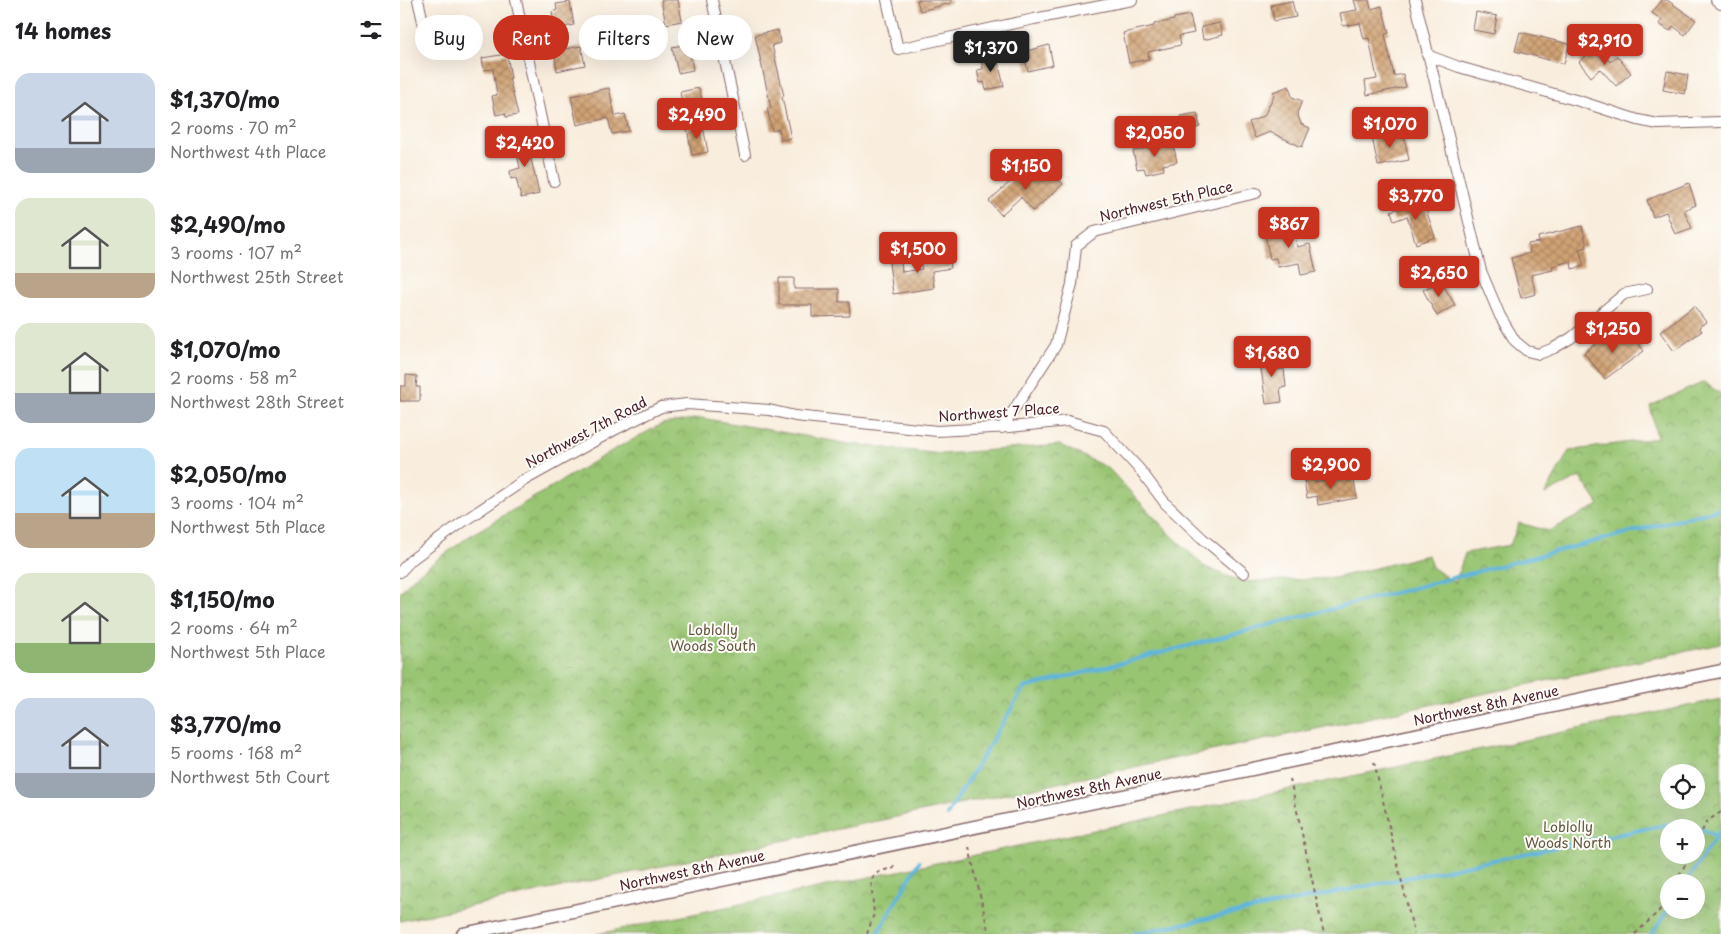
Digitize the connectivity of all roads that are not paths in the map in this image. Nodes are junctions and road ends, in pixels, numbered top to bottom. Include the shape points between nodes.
1 (418, 0) edge
2 (516, 0) edge
3 (712, 0) edge
4 (887, 0) edge
5 (1127, 0) edge
6 (1415, 0) edge
7 (1716, 0) edge
8 (1721, 4) edge
9 (421, 15) edge
10 (1427, 55) junction
11 (1721, 122) edge
12 (745, 155) dead end
13 (554, 181) dead end
14 (1256, 194) dead end
15 (1647, 289) dead end
16 (844, 422) joint
17 (1002, 428) junction
18 (400, 572) edge
19 (1244, 573) dead end
20 (1721, 671) edge
21 (463, 934) edge

1 - 9 street
2 - 13 street
3 - 12 street
4 - 5 street via 898,48
6 - 10 street
7 - 8 street
10 - 11 street via 1638,120 1658,124
10 - 15 street via 1481,271 1515,341 1526,351 1539,354 1571,338 1624,294
14 - 17 street, Northwest 5th Place via 1094,232 1076,246 1072,284 1056,345
16 - 17 street, Northwest 7 Place via 936,431
16 - 18 street, Northwest 7th Road via 710,405 661,407 523,481 411,560
17 - 19 street, Northwest 7 Place via 1068,421 1104,431 1165,503
20 - 21 street, Northwest 8th Avenue

